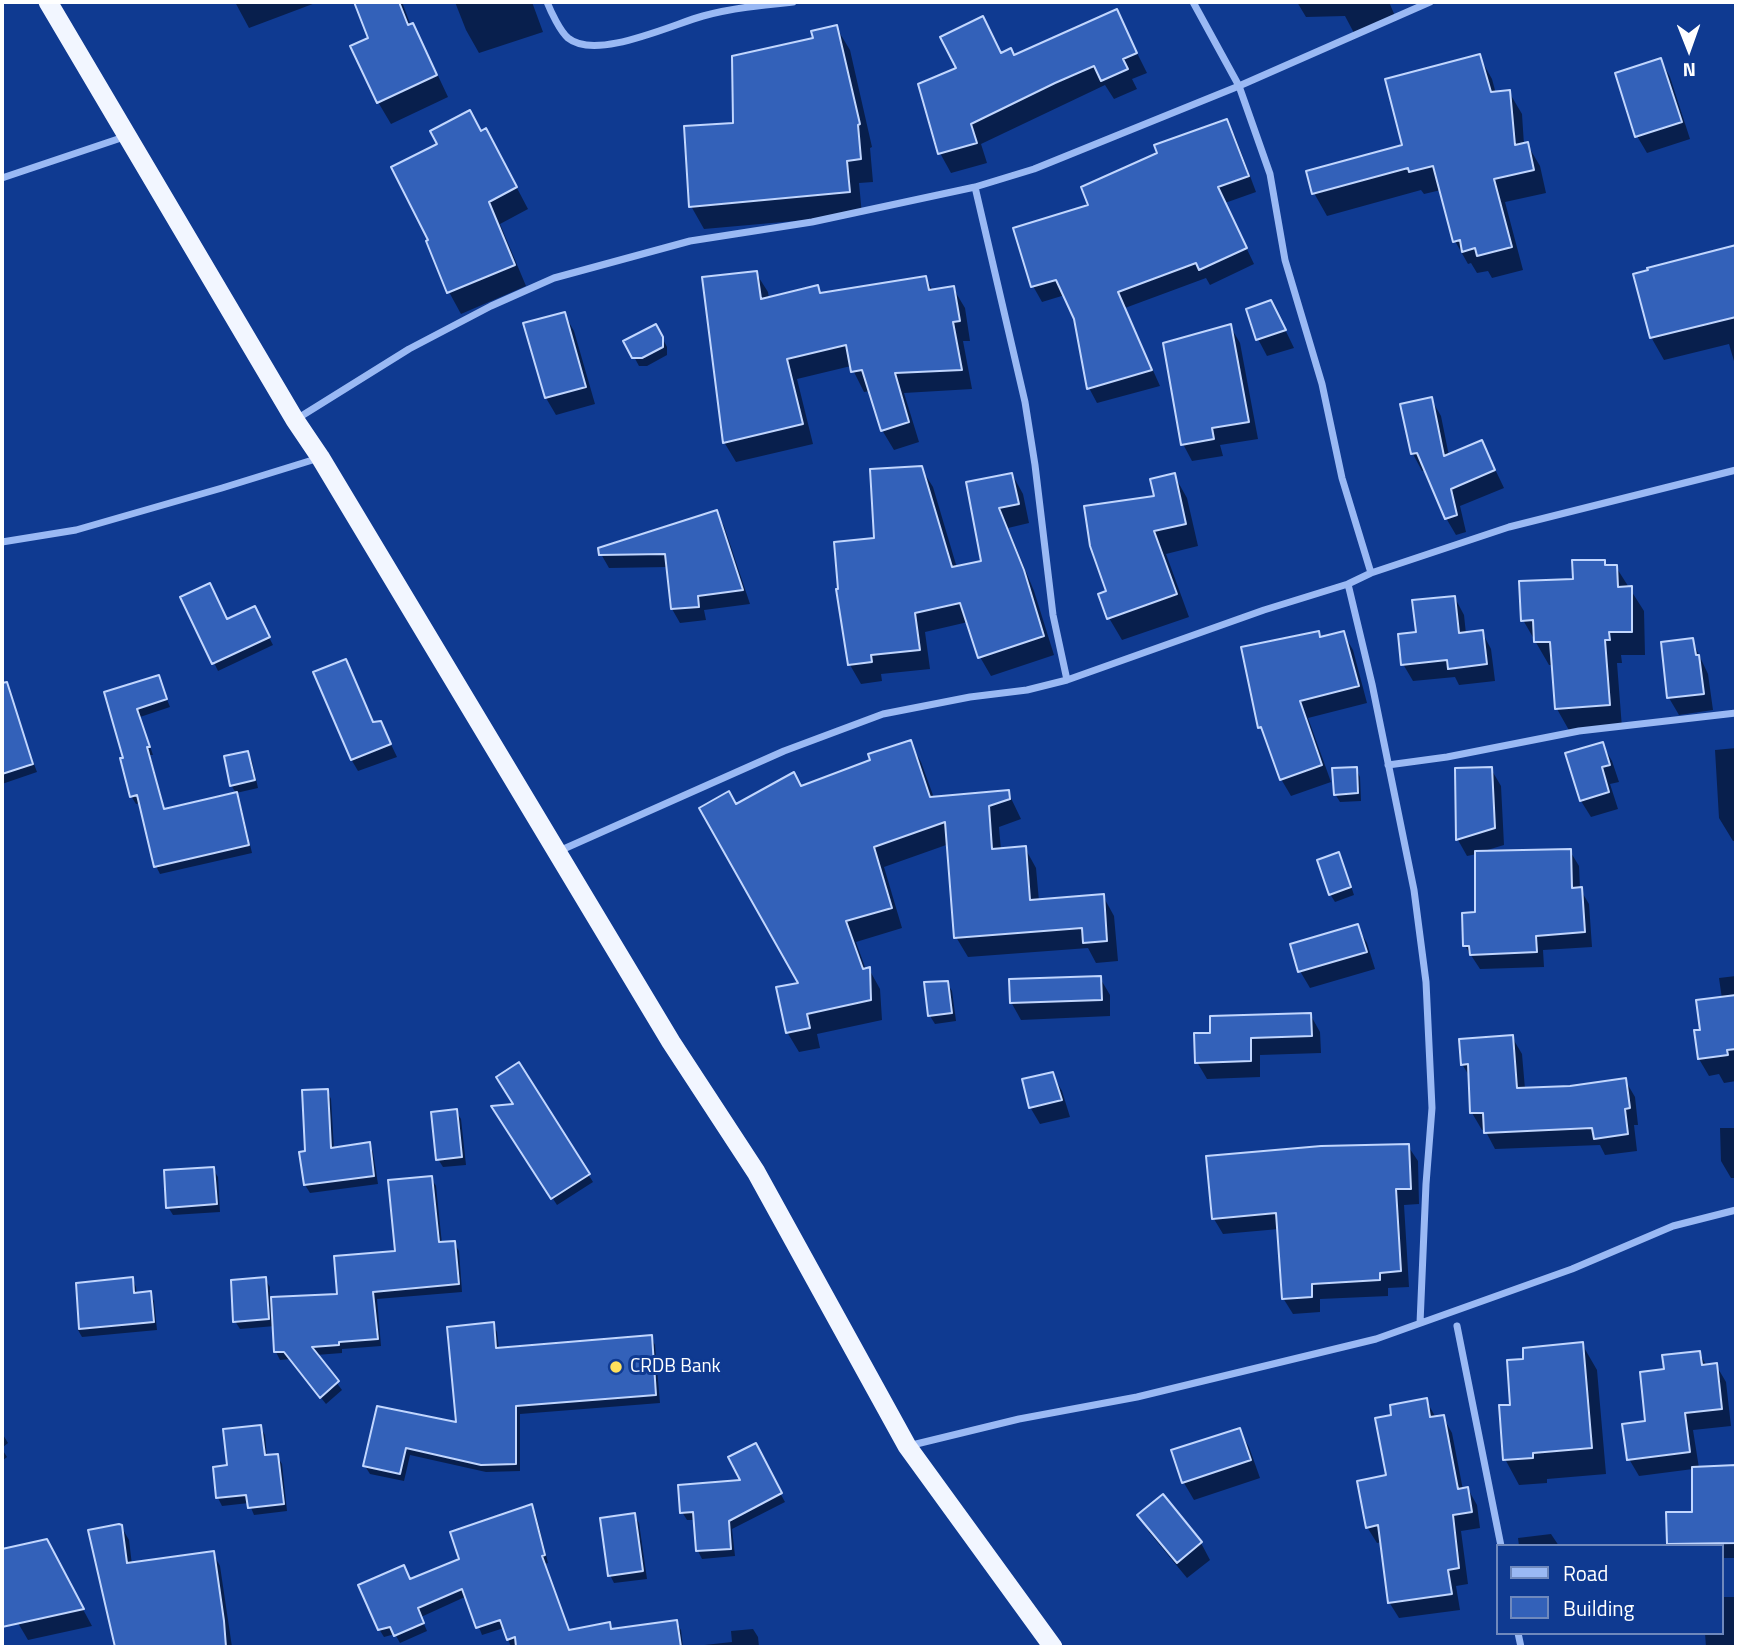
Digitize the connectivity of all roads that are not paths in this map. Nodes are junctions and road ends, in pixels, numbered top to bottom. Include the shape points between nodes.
1 (48, 2) edge
2 (547, 2) edge
3 (793, 2) edge
4 (1193, 2) edge
5 (1430, 2) edge
6 (1239, 86) junction
7 (127, 135) junction
8 (2, 178) edge
9 (975, 187) junction
10 (295, 420) junction
11 (320, 457) junction
12 (1736, 471) edge
13 (2, 542) edge
14 (1371, 573) junction
15 (1348, 584) junction
16 (1066, 680) junction
17 (1736, 713) edge
18 (1388, 765) junction
19 (556, 852) junction
20 (1736, 1210) edge
21 (1420, 1323) junction
22 (1457, 1326) dead end
23 (907, 1446) junction
24 (1501, 1544) edge
25 (1053, 1647) edge

1 - 7 highway
2 - 3 street via 569,39 584,45 647,36 702,16
4 - 6 street
5 - 6 street
6 - 9 street via 1034,169
6 - 14 street via 1270,174 1285,260
7 - 8 street
7 - 10 highway
9 - 10 street via 812,222 690,241 554,278 409,349
9 - 16 street via 1025,402
10 - 11 highway
11 - 13 street via 76,530
11 - 19 highway
12 - 14 street via 1509,527
14 - 15 street
15 - 16 street
15 - 18 street
16 - 19 street via 883,714 784,751
17 - 18 street via 1580,731
18 - 21 street via 1414,890 1426,982 1432,1108
19 - 23 highway via 756,1172
20 - 21 street via 1673,1226 1572,1269
21 - 23 street via 1376,1339 1137,1397
22 - 24 street
23 - 25 highway

